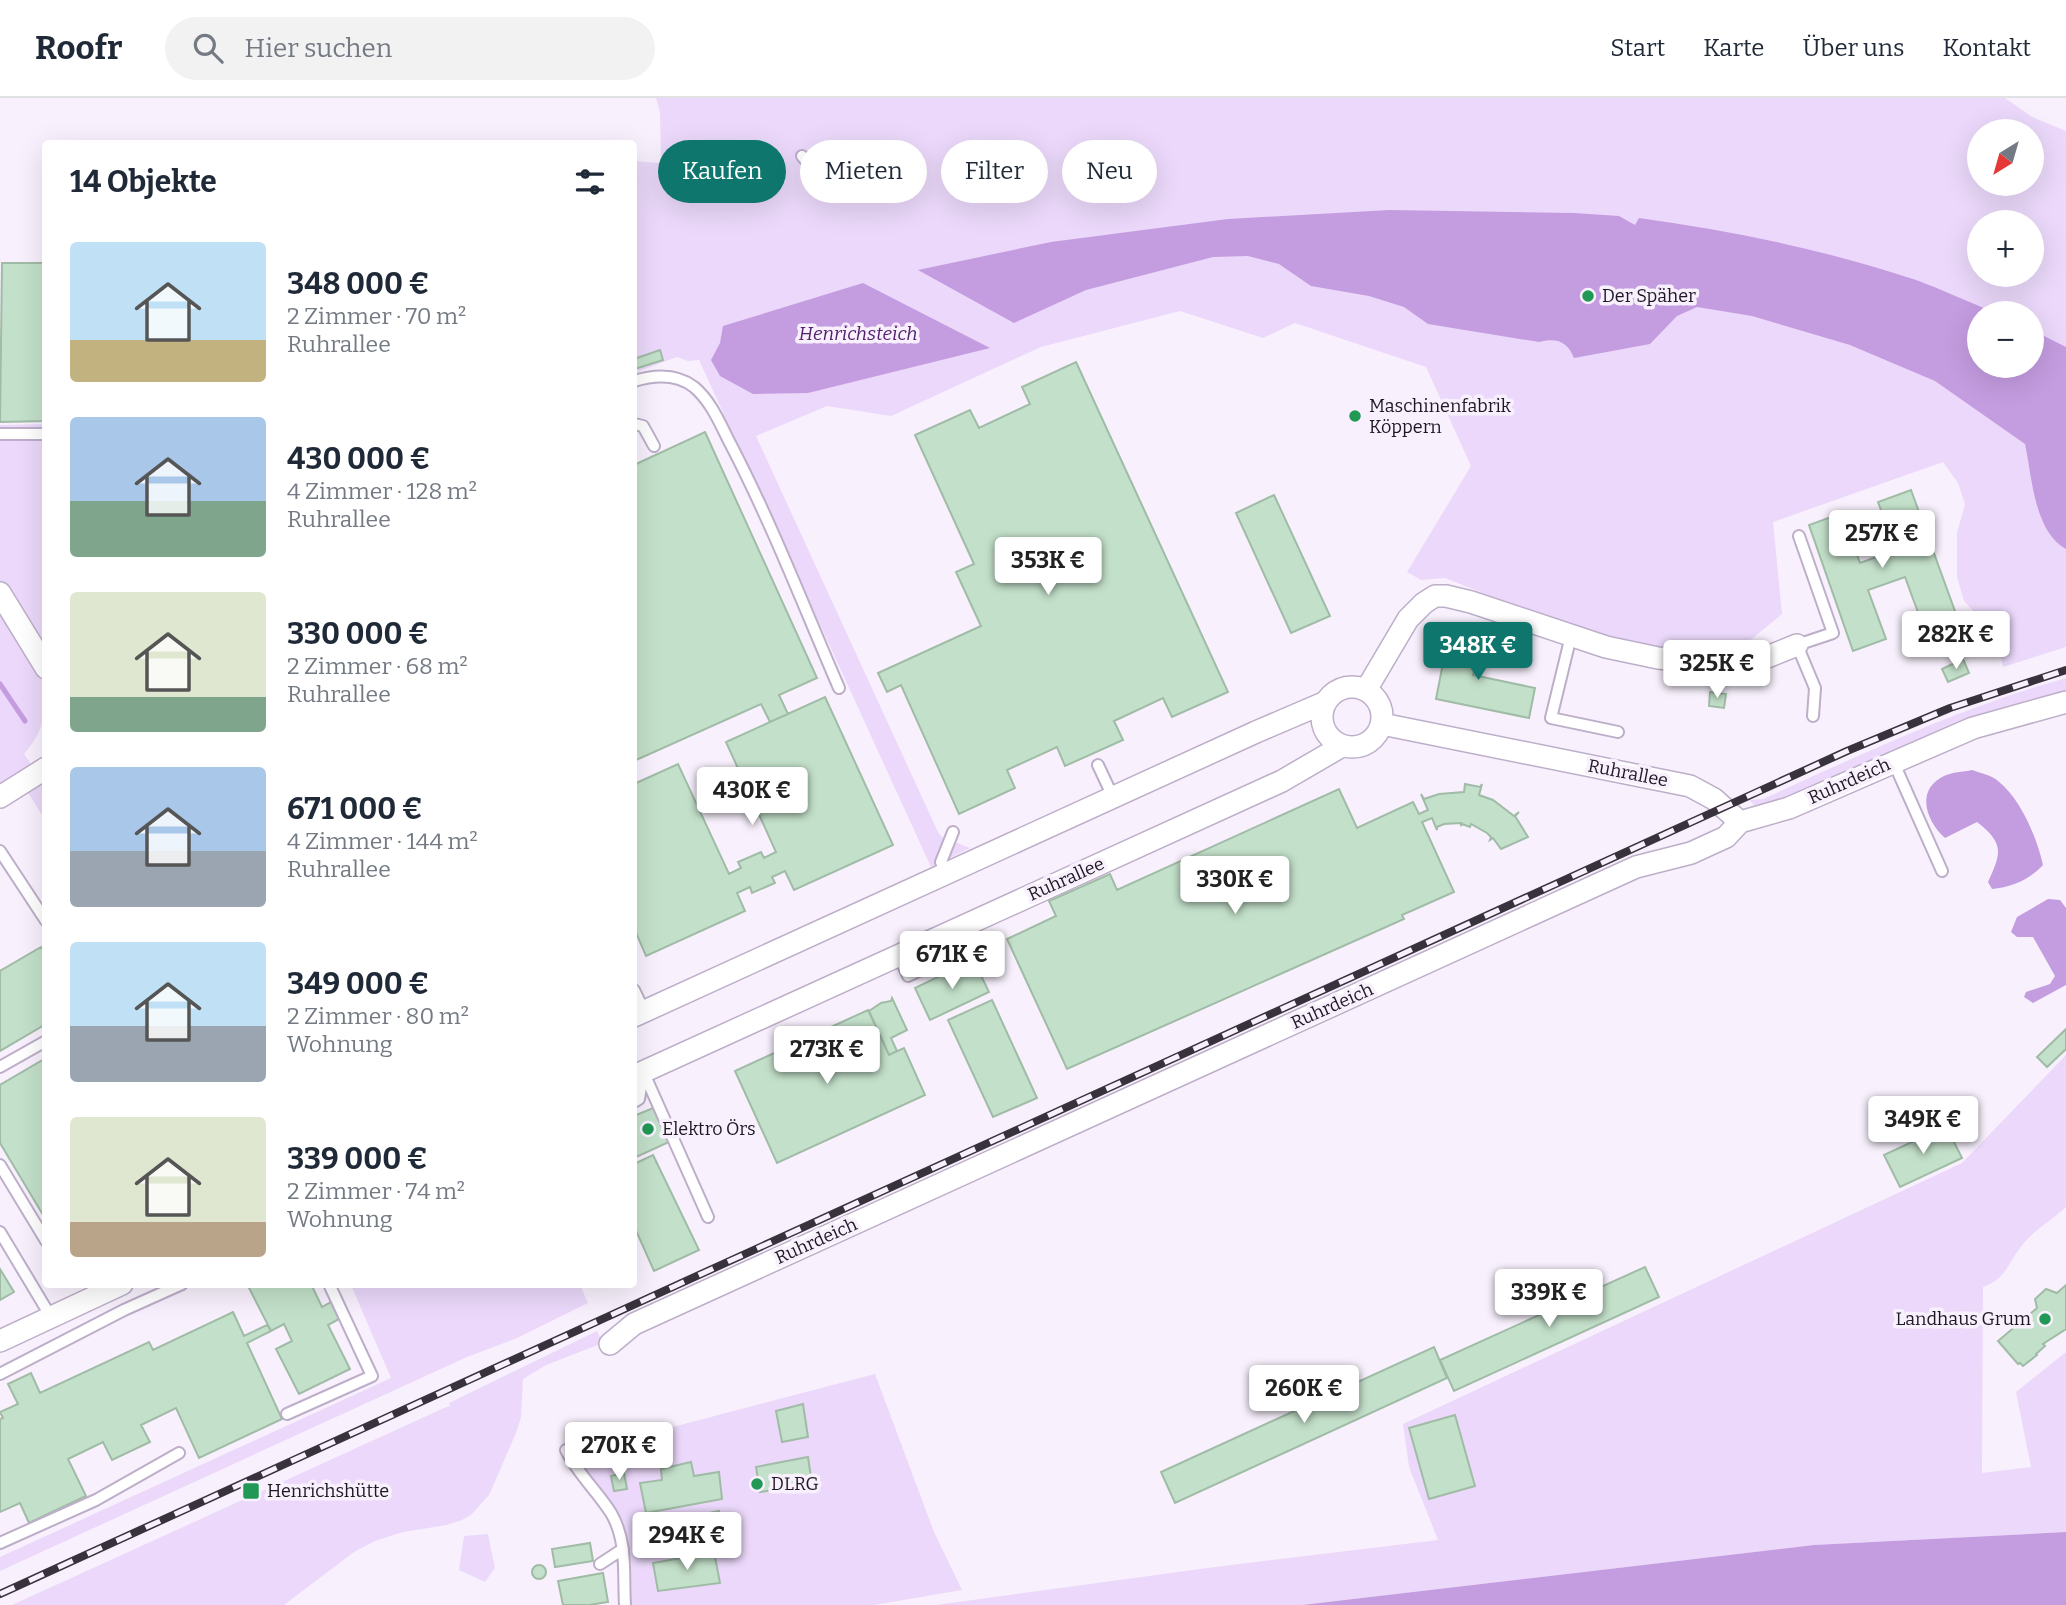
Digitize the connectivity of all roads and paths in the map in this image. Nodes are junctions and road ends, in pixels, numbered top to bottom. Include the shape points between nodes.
1 (637, 380) edge
2 (637, 425) edge
3 (0, 434) edge
4 (42, 434) edge
5 (654, 446) dead end
6 (1799, 536) dead end
7 (0, 593) edge
8 (1571, 636) junction
9 (1797, 645) junction
10 (42, 661) edge
11 (839, 688) dead end
12 (1366, 690) junction
13 (1326, 702) junction
14 (2066, 702) edge
15 (1813, 716) dead end
16 (1382, 724) junction
17 (1618, 732) dead end
18 (1342, 746) junction
19 (1893, 761) junction
20 (1098, 765) dead end
21 (42, 771) edge
22 (0, 797) edge
23 (1113, 797) junction
24 (1740, 822) junction
25 (953, 832) dead end
26 (0, 851) edge
27 (1942, 871) dead end
28 (947, 874) junction
29 (42, 915) edge
30 (639, 1014) edge
31 (42, 1043) edge
32 (0, 1067) edge
33 (638, 1074) edge
34 (637, 1100) edge
35 (0, 1165) edge
36 (708, 1217) dead end
37 (0, 1232) edge
38 (42, 1234) edge
39 (113, 1288) edge
40 (173, 1288) edge
41 (331, 1288) edge
42 (51, 1317) junction
43 (0, 1341) edge
44 (610, 1344) dead end
45 (0, 1374) edge
46 (287, 1414) dead end
47 (566, 1450) dead end
48 (179, 1453) dead end
49 (0, 1543) edge
50 (623, 1549) junction
51 (600, 1564) dead end
52 (625, 1605) edge

1 - 11 lane via 671,376 694,387 710,405 746,475
2 - 5 lane via 643,426
3 - 4 lane
6 - 9 lane via 1833,633
7 - 10 street
8 - 9 street via 1658,658 1745,666
8 - 12 street via 1471,602 1435,596 1408,619
8 - 17 lane via 1551,718
9 - 15 lane via 1815,688
12 - 13 street via 1345,688
12 - 16 street via 1381,708
13 - 18 street via 1322,713 1325,730
13 - 23 street
14 - 19 street, Ruhrdeich via 1973,728
16 - 18 street, Ruhrallee via 1367,744
16 - 24 street, Ruhrallee via 1690,786
18 - 33 street, Ruhrallee via 1282,781
19 - 24 street, Ruhrdeich via 1790,808
19 - 27 lane
20 - 23 lane
21 - 22 street
23 - 28 street
24 - 44 street, Ruhrdeich via 1726,837 1698,850 1636,867 646,1318
25 - 28 lane via 941,862
26 - 29 lane
28 - 30 street
31 - 32 lane
33 - 34 lane
33 - 36 lane
35 - 38 lane
37 - 42 lane
39 - 42 street
40 - 45 lane
41 - 46 lane via 372,1376
42 - 43 street
47 - 50 lane via 612,1516
48 - 49 lane via 96,1500
50 - 51 lane
50 - 52 lane

